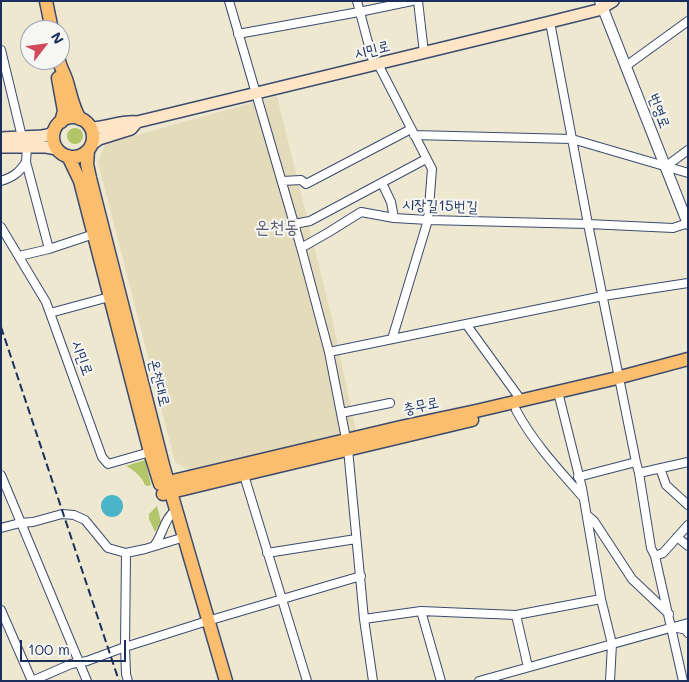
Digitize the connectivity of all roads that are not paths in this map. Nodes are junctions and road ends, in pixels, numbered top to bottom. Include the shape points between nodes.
1 (46, 1) edge
2 (238, 1) edge
3 (357, 1) edge
4 (412, 1) edge
5 (418, 1) edge
6 (230, 2) edge
7 (605, 4) edge
8 (359, 12) junction
9 (50, 20) edge
10 (688, 21) edge
11 (550, 22) junction
12 (238, 34) junction
13 (1, 50) edge
14 (424, 53) junction
15 (376, 64) junction
16 (626, 66) junction
17 (59, 70) edge
18 (63, 70) edge
19 (257, 94) junction
20 (80, 119) junction
21 (137, 122) junction
22 (58, 127) junction
23 (90, 128) junction
24 (413, 132) junction
25 (1, 138) edge
26 (572, 139) junction
27 (25, 142) junction
28 (1, 147) edge
29 (90, 148) junction
30 (688, 150) edge
31 (63, 152) junction
32 (426, 159) junction
33 (26, 162) junction
34 (665, 166) junction
35 (688, 173) edge
36 (1, 181) edge
37 (282, 181) junction
38 (382, 182) junction
39 (394, 218) junction
40 (428, 220) junction
41 (688, 223) edge
42 (294, 224) junction
43 (588, 224) junction
44 (1, 227) edge
45 (94, 234) junction
46 (301, 248) junction
47 (50, 249) junction
48 (19, 256) junction
49 (688, 283) edge
50 (115, 296) junction
51 (603, 296) junction
52 (50, 314) junction
53 (466, 324) junction
54 (392, 340) junction
55 (329, 352) junction
56 (688, 359) edge
57 (688, 367) edge
58 (619, 381) junction
59 (559, 395) junction
60 (390, 403) dead end
61 (518, 405) junction
62 (341, 414) junction
63 (347, 445) junction
64 (150, 452) junction
65 (636, 462) junction
66 (688, 462) edge
67 (660, 468) junction
68 (242, 469) junction
69 (639, 473) junction
70 (1, 475) edge
71 (578, 477) junction
72 (165, 488) junction
73 (583, 498) junction
74 (688, 505) edge
75 (173, 512) junction
76 (587, 515) junction
77 (20, 523) junction
78 (688, 525) edge
79 (1, 528) edge
80 (677, 537) junction
81 (178, 539) junction
82 (356, 539) junction
83 (154, 546) junction
84 (688, 546) edge
85 (126, 553) junction
86 (267, 554) junction
87 (655, 556) junction
88 (360, 576) junction
89 (281, 599) junction
90 (602, 599) junction
91 (1, 610) edge
92 (422, 611) junction
93 (669, 614) junction
94 (516, 615) junction
95 (364, 619) junction
96 (206, 621) junction
97 (688, 623) edge
98 (672, 627) junction
99 (688, 633) edge
100 (612, 644) junction
101 (125, 647) junction
102 (79, 662) junction
103 (528, 667) junction
104 (32, 681) edge
105 (87, 681) edge
106 (128, 681) edge
107 (221, 681) edge
108 (226, 681) edge
109 (307, 681) edge
110 (373, 681) edge
111 (441, 681) edge
112 (479, 681) edge
113 (610, 681) edge
114 (684, 681) edge

1 - 9 main road
2 - 6 street
3 - 8 street
4 - 8 street
5 - 14 street
6 - 12 street
7 - 11 main road, 시민로 via 592,12
7 - 16 street, 번영로
8 - 12 street
8 - 15 street
10 - 16 street
11 - 14 main road, 시민로
11 - 26 street
12 - 19 street
13 - 27 street
14 - 15 main road, 시민로
15 - 19 main road, 시민로
15 - 24 street
16 - 34 street, 번영로
17 - 22 main road via 64,110
18 - 20 main road via 74,110
19 - 21 main road, 시민로
19 - 37 street
20 - 22 main road via 70,118
20 - 23 main road
21 - 23 main road, 시민로
21 - 29 main road, 시민로 via 131,129 98,139
22 - 27 main road via 48,135
22 - 31 main road via 54,141
23 - 29 main road via 93,134
24 - 26 street
24 - 32 street
24 - 37 street via 306,184 301,180
25 - 27 main road
26 - 34 street
26 - 43 street
27 - 28 main road
27 - 31 main road
27 - 33 street
29 - 31 main road via 77,157
29 - 50 main road, 온천대로 via 87,164
30 - 34 street
31 - 45 main road, 온천대로 via 80,181
32 - 38 street
32 - 40 street via 432,169
33 - 36 street via 21,170
33 - 47 street
34 - 35 street
34 - 41 street, 번영로
37 - 42 street
38 - 39 street
38 - 42 street via 310,221
39 - 40 street, 시장길15번길
39 - 46 street, 시장길15번길 via 361,212
40 - 43 street, 시장길15번길
40 - 54 street
41 - 43 street, 시장길15번길 via 673,228
42 - 46 street
43 - 51 street
44 - 48 street, 시민로
45 - 47 street
45 - 50 main road, 온천대로
46 - 55 street
47 - 48 street
48 - 52 street, 시민로
49 - 51 street
50 - 52 street
50 - 64 main road, 온천대로
50 - 72 main road, 온천대로
51 - 53 street
51 - 58 street
52 - 64 street, 시민로 via 102,457 108,464
53 - 54 street
53 - 61 street
54 - 55 street
55 - 62 street
56 - 58 main road, 충무로
57 - 58 main road, 충무로
58 - 59 main road, 충무로
58 - 65 street
59 - 61 main road, 충무로
59 - 71 street
60 - 62 street
61 - 63 main road, 충무로
61 - 63 main road, 충무로 via 422,422
61 - 73 street via 524,424 538,446
62 - 63 street
63 - 68 main road, 충무로
63 - 82 street
64 - 72 main road, 온천대로
65 - 69 street
65 - 71 street
66 - 67 street
67 - 69 street
67 - 74 street via 666,484
68 - 72 main road, 충무로
68 - 86 street
69 - 87 street
70 - 77 street
71 - 73 street
72 - 75 main road, 온천대로
73 - 76 street
75 - 81 main road, 온천대로
75 - 83 street
75 - 96 main road, 온천대로 via 185,536
76 - 90 street
76 - 93 street via 632,579
77 - 79 street
77 - 85 street via 62,514 74,515 85,520 108,548
77 - 102 street
78 - 80 street
80 - 84 street
80 - 87 street via 663,553
81 - 83 street
81 - 96 main road, 온천대로
82 - 86 street
82 - 88 street
83 - 85 street
85 - 101 street
86 - 89 street
87 - 93 street
88 - 89 street
88 - 95 street
89 - 96 street
89 - 109 street
90 - 94 street
90 - 100 street
91 - 104 street
92 - 94 street
92 - 95 street
92 - 111 street
93 - 98 street
94 - 103 street
95 - 110 street
96 - 101 street
96 - 107 main road, 온천대로
96 - 108 main road, 온천대로
97 - 98 street
98 - 99 street
98 - 100 street
98 - 114 street
100 - 103 street
100 - 113 street
101 - 102 street
101 - 106 street
102 - 104 street
102 - 105 street
103 - 112 street

